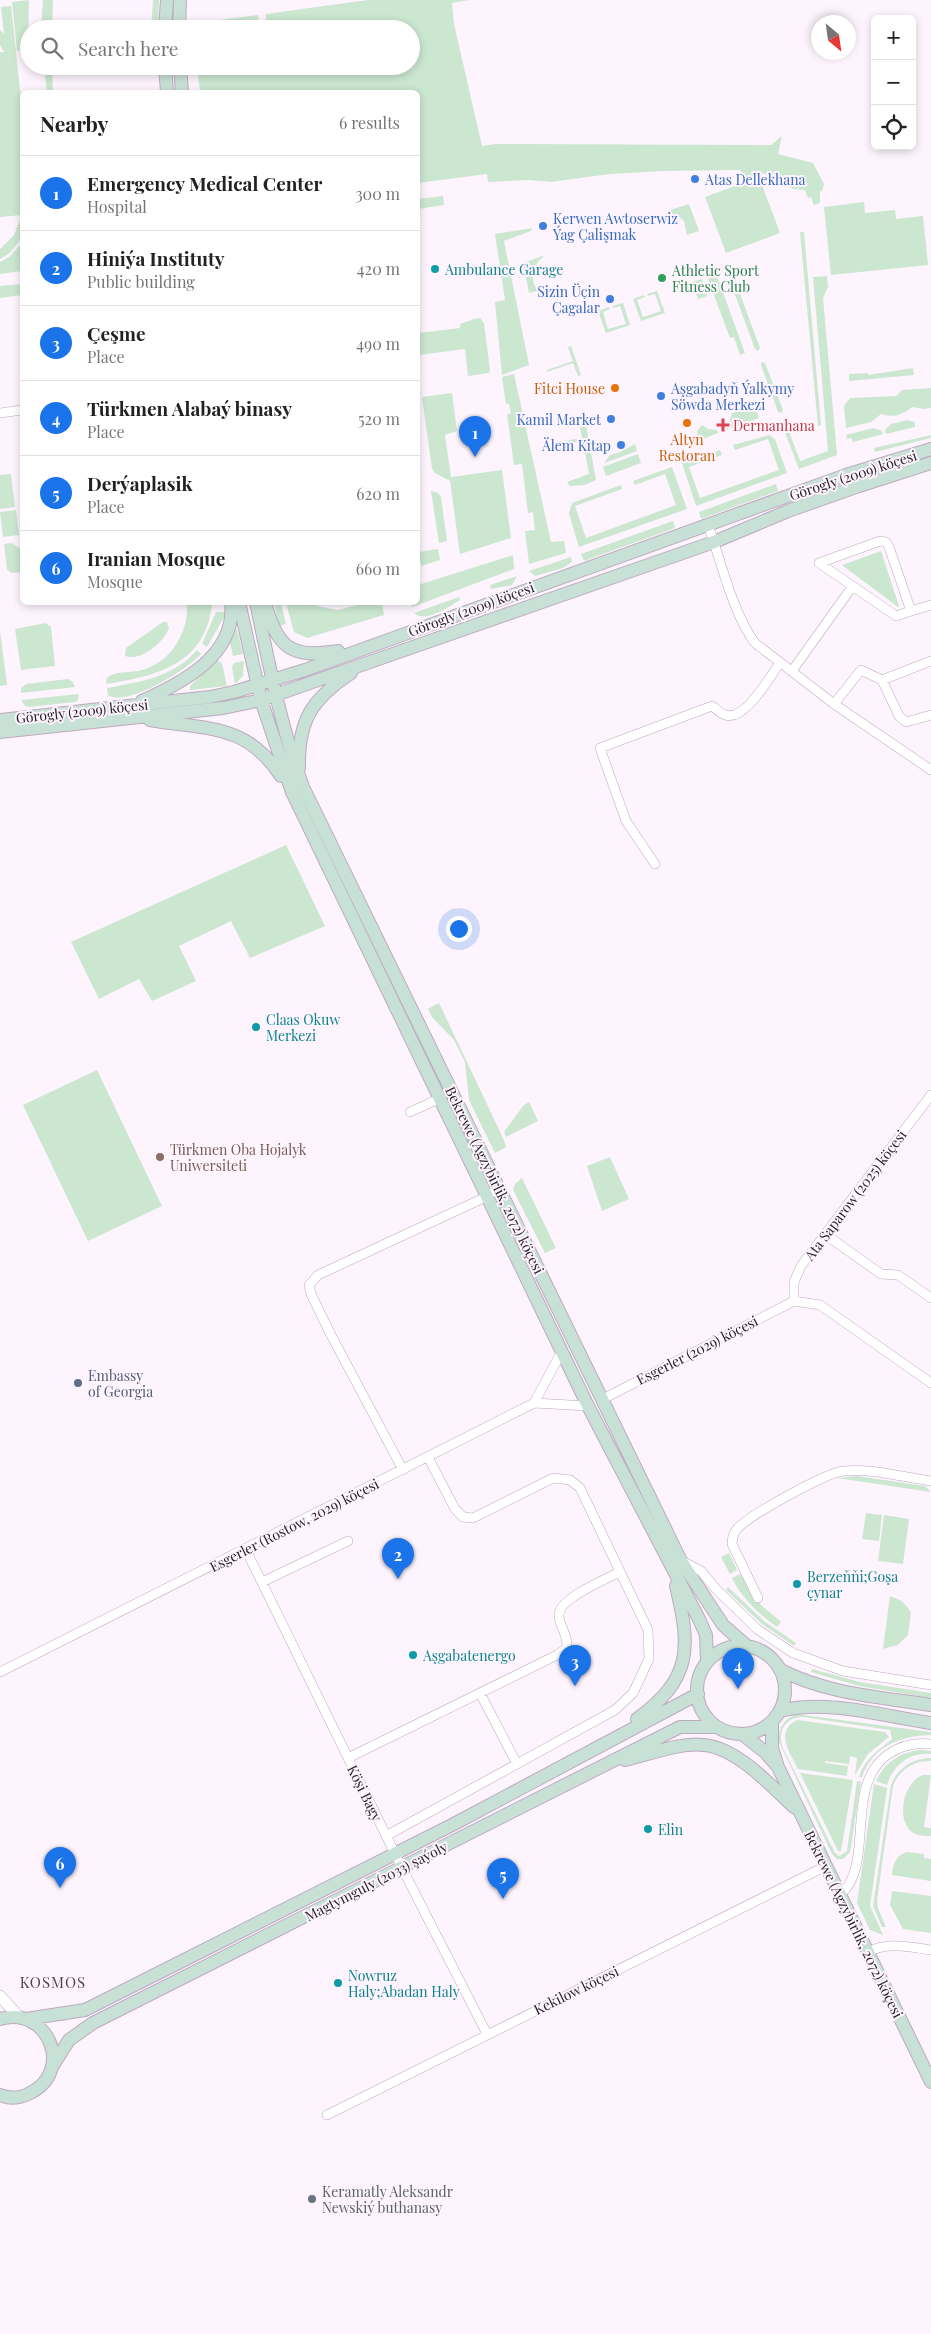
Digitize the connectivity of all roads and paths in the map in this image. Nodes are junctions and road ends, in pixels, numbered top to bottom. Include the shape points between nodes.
1 (167, 0) edge
2 (180, 0) edge
3 (166, 20) edge
4 (179, 20) edge
5 (166, 75) edge
6 (181, 75) edge
7 (167, 90) edge
8 (182, 90) edge
9 (20, 410) edge
10 (0, 413) edge
11 (931, 449) edge
12 (931, 463) edge
13 (708, 525) junction
14 (714, 542) junction
15 (852, 587) junction
16 (231, 605) edge
17 (240, 605) edge
18 (257, 605) edge
19 (266, 605) edge
20 (931, 605) edge
21 (911, 611) junction
22 (367, 646) junction
23 (373, 660) junction
24 (931, 661) edge
25 (780, 663) junction
26 (792, 672) junction
27 (882, 680) junction
28 (272, 682) junction
29 (258, 686) junction
30 (275, 695) junction
31 (261, 700) junction
32 (834, 704) junction
33 (134, 711) junction
34 (931, 715) edge
35 (0, 720) edge
36 (0, 732) edge
37 (931, 770) edge
38 (297, 790) junction
39 (655, 864) dead end
40 (931, 1095) edge
41 (441, 1098) junction
42 (410, 1112) dead end
43 (493, 1192) junction
44 (826, 1235) junction
45 (931, 1298) edge
46 (794, 1301) junction
47 (562, 1351) junction
48 (931, 1383) edge
49 (601, 1400) junction
50 (534, 1403) junction
51 (588, 1406) junction
52 (428, 1457) junction
53 (403, 1470) junction
54 (931, 1481) edge
55 (348, 1541) dead end
56 (246, 1550) junction
57 (677, 1564) junction
58 (620, 1572) junction
59 (262, 1582) junction
60 (758, 1598) dead end
61 (747, 1646) junction
62 (708, 1662) junction
63 (781, 1670) junction
64 (0, 1672) edge
65 (931, 1685) edge
66 (480, 1693) junction
67 (698, 1694) junction
68 (931, 1705) edge
69 (780, 1711) junction
70 (772, 1722) junction
71 (931, 1723) edge
72 (717, 1726) junction
73 (742, 1734) junction
74 (931, 1744) edge
75 (596, 1749) junction
76 (348, 1758) junction
77 (517, 1764) junction
78 (605, 1765) junction
79 (778, 1767) junction
80 (799, 1810) junction
81 (386, 1836) junction
82 (395, 1854) junction
83 (826, 1866) junction
84 (402, 1868) junction
85 (841, 1894) junction
86 (931, 1950) edge
87 (868, 1952) junction
88 (0, 1996) edge
89 (22, 2018) junction
90 (0, 2019) edge
91 (487, 2034) junction
92 (52, 2067) junction
93 (931, 2082) edge
94 (0, 2095) edge
95 (327, 2115) dead end

1 - 3 main road
2 - 4 main road
5 - 7 main road
6 - 8 main road
9 - 10 street
11 - 13 main road, Görogly (2009) köçesi via 846,475
12 - 14 main road, Görogly (2009) köçesi via 788,511
13 - 14 street
13 - 22 main road, Görogly (2009) köçesi
14 - 23 main road, Görogly (2009) köçesi
14 - 25 street via 746,631 755,643
15 - 21 street via 896,616
15 - 21 street via 819,563 880,541 886,542
15 - 26 street
16 - 33 main road via 229,625 206,663
17 - 29 main road, Bekrewe (Agzybirlik, 2072) köçesi
18 - 28 main road, Bekrewe (Agzybirlik, 2072) köçesi
19 - 22 main road via 277,636 298,652 319,654
20 - 21 street
22 - 28 main road, Görogly (2009) köçesi
23 - 30 main road, Görogly (2009) köçesi
23 - 38 main road via 335,684 309,713 299,743
24 - 27 street
25 - 26 street
25 - 39 street via 750,705 734,715 725,715 712,706 600,748 626,821
26 - 32 street
27 - 32 street via 861,670
27 - 34 street via 899,716 906,722
28 - 29 main road, Görogly (2009) köçesi
28 - 30 main road, Bekrewe (Agzybirlik, 2072) köçesi
29 - 31 main road, Bekrewe (Agzybirlik, 2072) köçesi
29 - 33 main road, Görogly (2009) köçesi
30 - 31 main road, Görogly (2009) köçesi
30 - 38 main road, Bekrewe (Agzybirlik, 2072) köçesi
31 - 33 main road, Görogly (2009) köçesi via 223,708
31 - 38 main road, Bekrewe (Agzybirlik, 2072) köçesi
32 - 37 street
33 - 35 main road, Görogly (2009) köçesi
33 - 36 main road, Görogly (2009) köçesi
33 - 38 main road via 240,737 268,759
38 - 41 main road, Bekrewe (Agzybirlik, 2072) köçesi
38 - 43 main road, Bekrewe (Agzybirlik, 2072) köçesi via 414,1011
40 - 44 street, Ata Saparow (2025) köçesi
41 - 42 street
41 - 43 main road, Bekrewe (Agzybirlik, 2072) köçesi
43 - 47 main road, Bekrewe (Agzybirlik, 2072) köçesi
43 - 49 main road, Bekrewe (Agzybirlik, 2072) köçesi
43 - 53 street via 318,1275 309,1285 331,1335
44 - 45 street via 881,1274 898,1275
44 - 46 street, Ata Saparow (2025) köçesi via 794,1282
46 - 48 street via 820,1305
46 - 49 street, Esgerler (2029) köçesi
47 - 50 street
47 - 51 main road, Bekrewe (Agzybirlik, 2072) köçesi
49 - 57 main road, Bekrewe (Agzybirlik, 2072) köçesi
50 - 51 street
50 - 52 street, Esgerler (Rostow, 2029) köçesi
51 - 57 main road, Bekrewe (Agzybirlik, 2072) köçesi
52 - 53 street, Esgerler (Rostow, 2029) köçesi
52 - 58 street via 455,1510 463,1517 473,1518 553,1478 570,1480 580,1488
53 - 56 street, Esgerler (Rostow, 2029) köçesi
54 - 60 street via 854,1470 841,1472 811,1483 742,1525 732,1537 732,1544
55 - 59 street
56 - 59 street, Köşi Bagy
56 - 64 street, Esgerler (Rostow, 2029) köçesi
57 - 61 main road, Bekrewe (Agzybirlik, 2072) köçesi via 723,1624
57 - 62 main road, Bekrewe (Agzybirlik, 2072) köçesi via 706,1635
57 - 65 street via 701,1571 757,1629 794,1653 842,1671
57 - 75 main road via 686,1633 685,1657 678,1675 650,1710
58 - 66 street via 565,1601 558,1616 568,1638 567,1648
58 - 77 street via 648,1630 649,1659 633,1693 615,1710
59 - 76 street, Köşi Bagy
61 - 62 main road via 723,1650
61 - 63 main road via 770,1656
62 - 67 main road via 699,1677
63 - 68 main road via 831,1690
63 - 69 main road via 786,1690
66 - 76 street
66 - 77 street
67 - 72 main road via 704,1712
67 - 75 main road, Magtymguly (2033) şaýoly
69 - 70 main road
69 - 71 main road via 822,1706
70 - 73 main road via 758,1731
70 - 79 main road via 772,1748
72 - 73 main road
72 - 78 main road, Magtymguly (2033) şaýoly via 680,1727
73 - 79 main road
74 - 85 street via 897,1748 875,1768 864,1794 852,1882
75 - 82 main road, Magtymguly (2033) şaýoly
76 - 81 street, Köşi Bagy
77 - 81 street
78 - 80 main road via 702,1744 724,1749
78 - 84 main road, Magtymguly (2033) şaýoly
79 - 80 main road, Bekrewe (Agzybirlik, 2072) köçesi
80 - 83 main road, Bekrewe (Agzybirlik, 2072) köçesi
81 - 82 street, Köşi Bagy
82 - 84 street, Köşi Bagy
82 - 89 main road, Magtymguly (2033) şaýoly via 85,2010
83 - 85 main road, Bekrewe (Agzybirlik, 2072) köçesi
83 - 91 street, Kekilow köçesi
84 - 91 street, Köşi Bagy
84 - 92 main road, Magtymguly (2033) şaýoly via 93,2023 69,2040
85 - 87 main road, Bekrewe (Agzybirlik, 2072) köçesi
86 - 87 street via 880,1946
87 - 93 main road, Bekrewe (Agzybirlik, 2072) köçesi
88 - 89 street
89 - 90 main road, Magtymguly (2033) şaýoly
89 - 92 main road via 39,2026 49,2038 53,2052
91 - 95 street, Kekilow köçesi
92 - 94 main road, Magtymguly (2033) şaýoly via 45,2082 33,2092 18,2097

